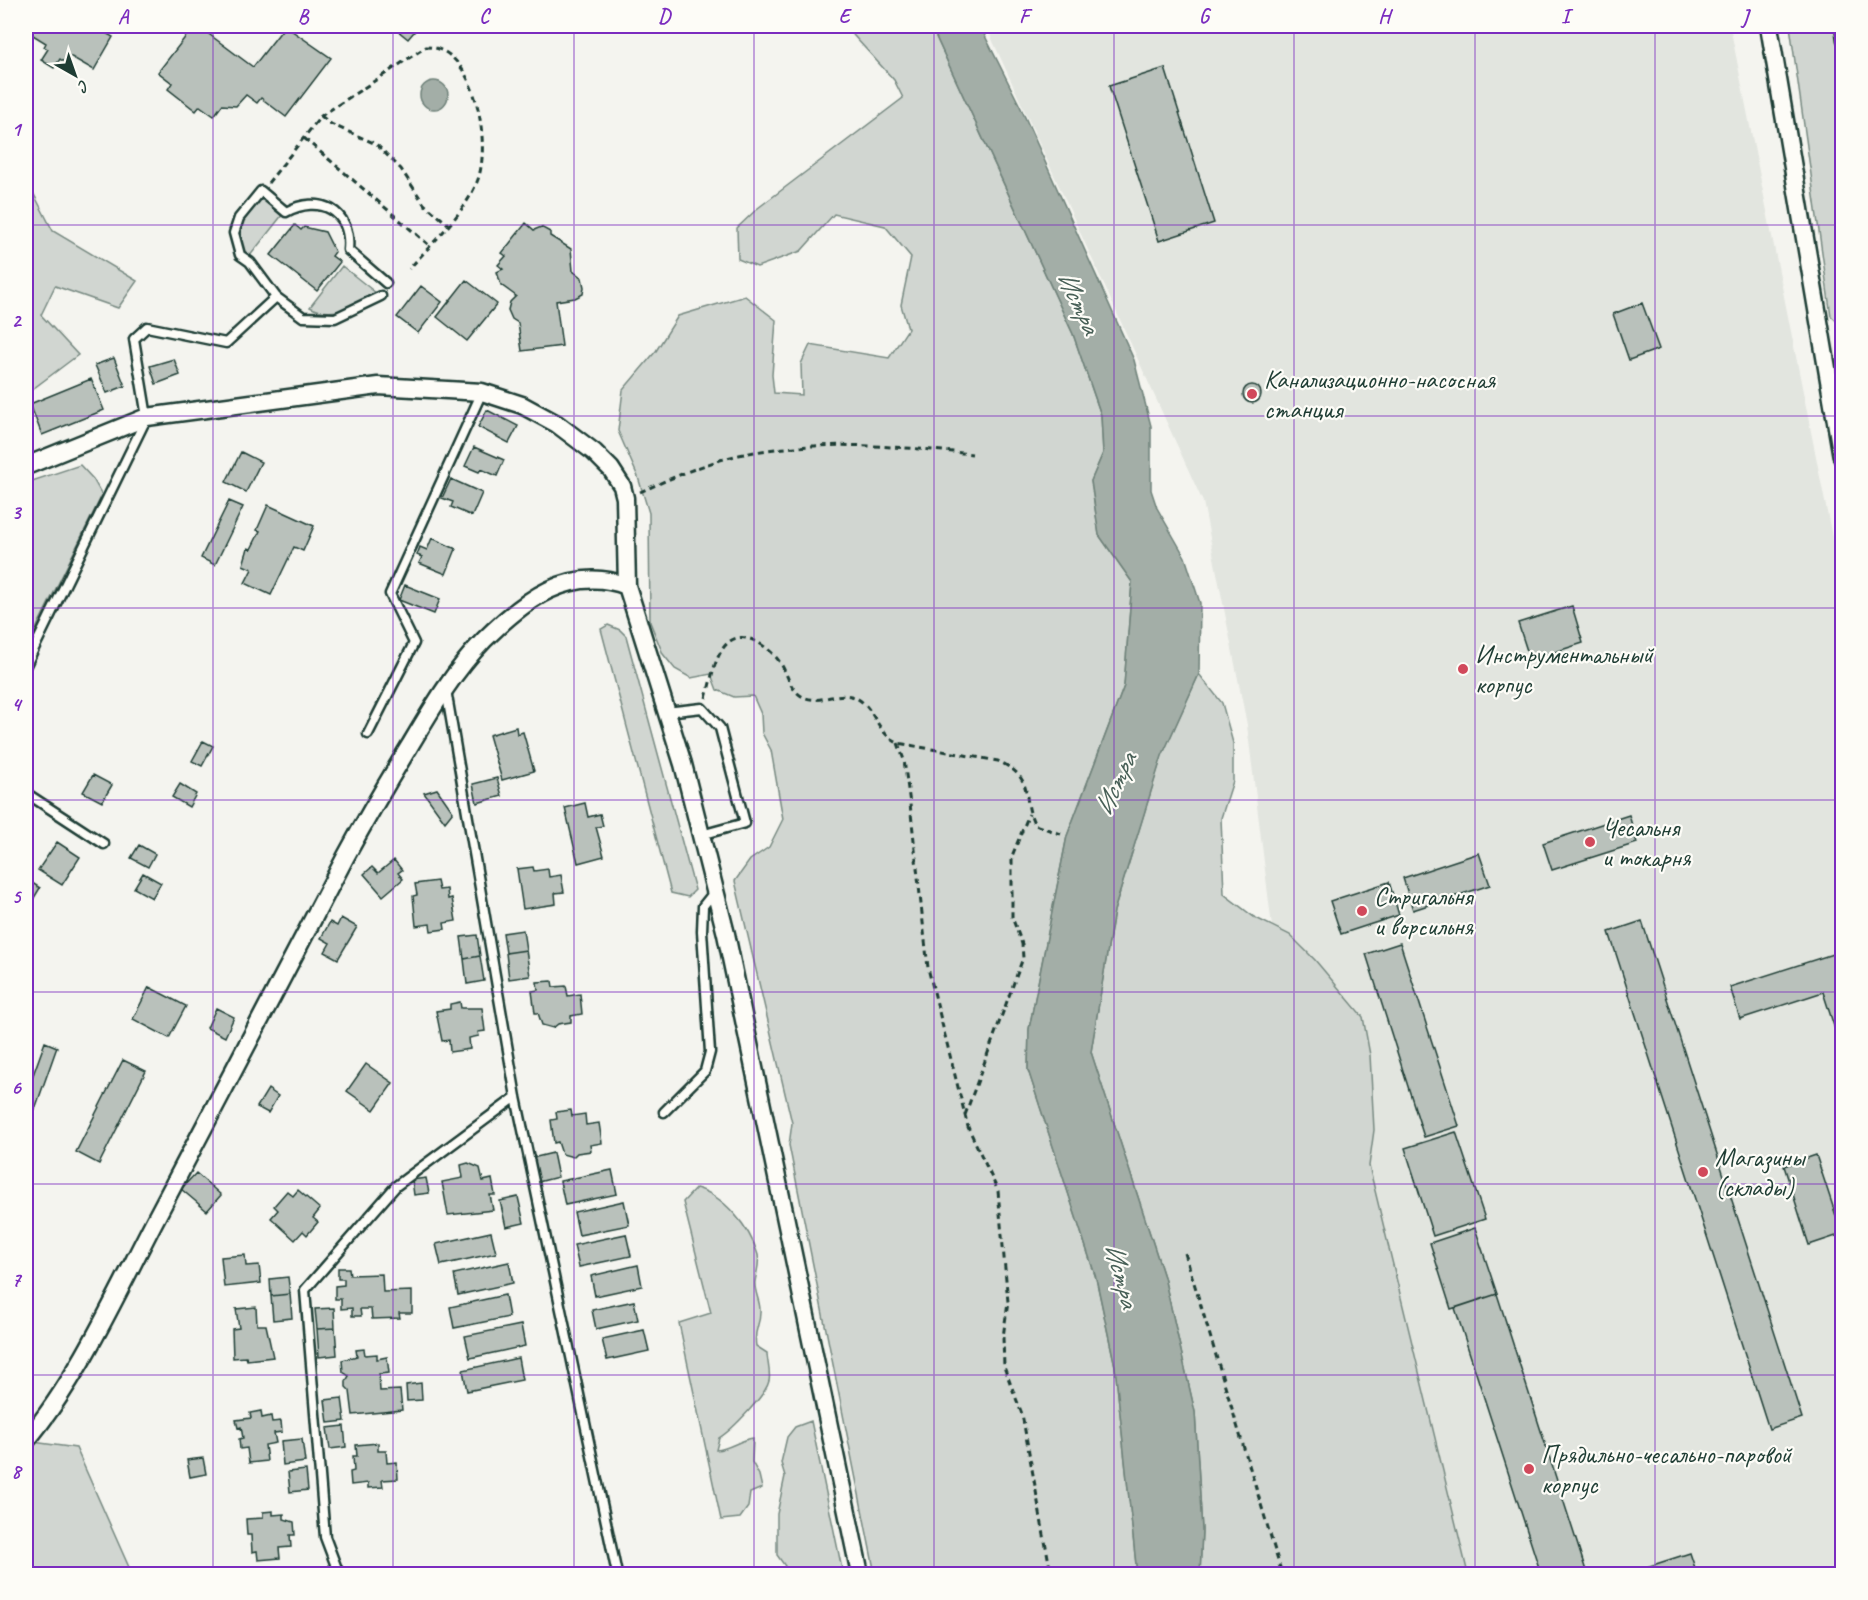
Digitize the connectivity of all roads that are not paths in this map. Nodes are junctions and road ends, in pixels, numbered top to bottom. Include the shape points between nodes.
1 (1769, 26) edge
2 (1840, 26) edge
3 (1842, 40) edge
4 (386, 283) dead end
5 (381, 296) dead end
6 (276, 297) junction
7 (482, 392) junction
8 (147, 417) junction
9 (1842, 457) edge
10 (26, 466) edge
11 (627, 586) junction
12 (26, 664) edge
13 (445, 686) junction
14 (666, 712) junction
15 (368, 734) dead end
16 (26, 793) edge
17 (701, 835) junction
18 (104, 844) dead end
19 (715, 890) junction
20 (516, 1097) junction
21 (664, 1112) dead end
22 (26, 1441) edge
23 (339, 1575) edge
24 (617, 1575) edge
25 (860, 1575) edge

1 - 9 street
2 - 3 lane
4 - 6 lane via 348,250 346,225 330,208 306,204 286,212 261,191 239,218 234,233 240,255 250,262
5 - 6 lane via 335,318 303,317
6 - 8 lane via 226,342 147,327 134,339
7 - 8 street via 378,386
7 - 11 street via 522,405 557,424 611,469 625,498
7 - 15 lane via 390,594 414,643
8 - 10 street
8 - 12 lane
11 - 13 street via 596,579 573,580 545,590 482,642
11 - 14 street
13 - 20 lane
13 - 22 street via 364,822 93,1339
14 - 17 street
14 - 17 lane via 702,708 720,728 745,823
16 - 18 lane
17 - 19 street
19 - 21 lane via 703,906 702,932 710,1052 705,1071
19 - 25 street
20 - 23 lane via 396,1186 305,1290 325,1537
20 - 24 lane

